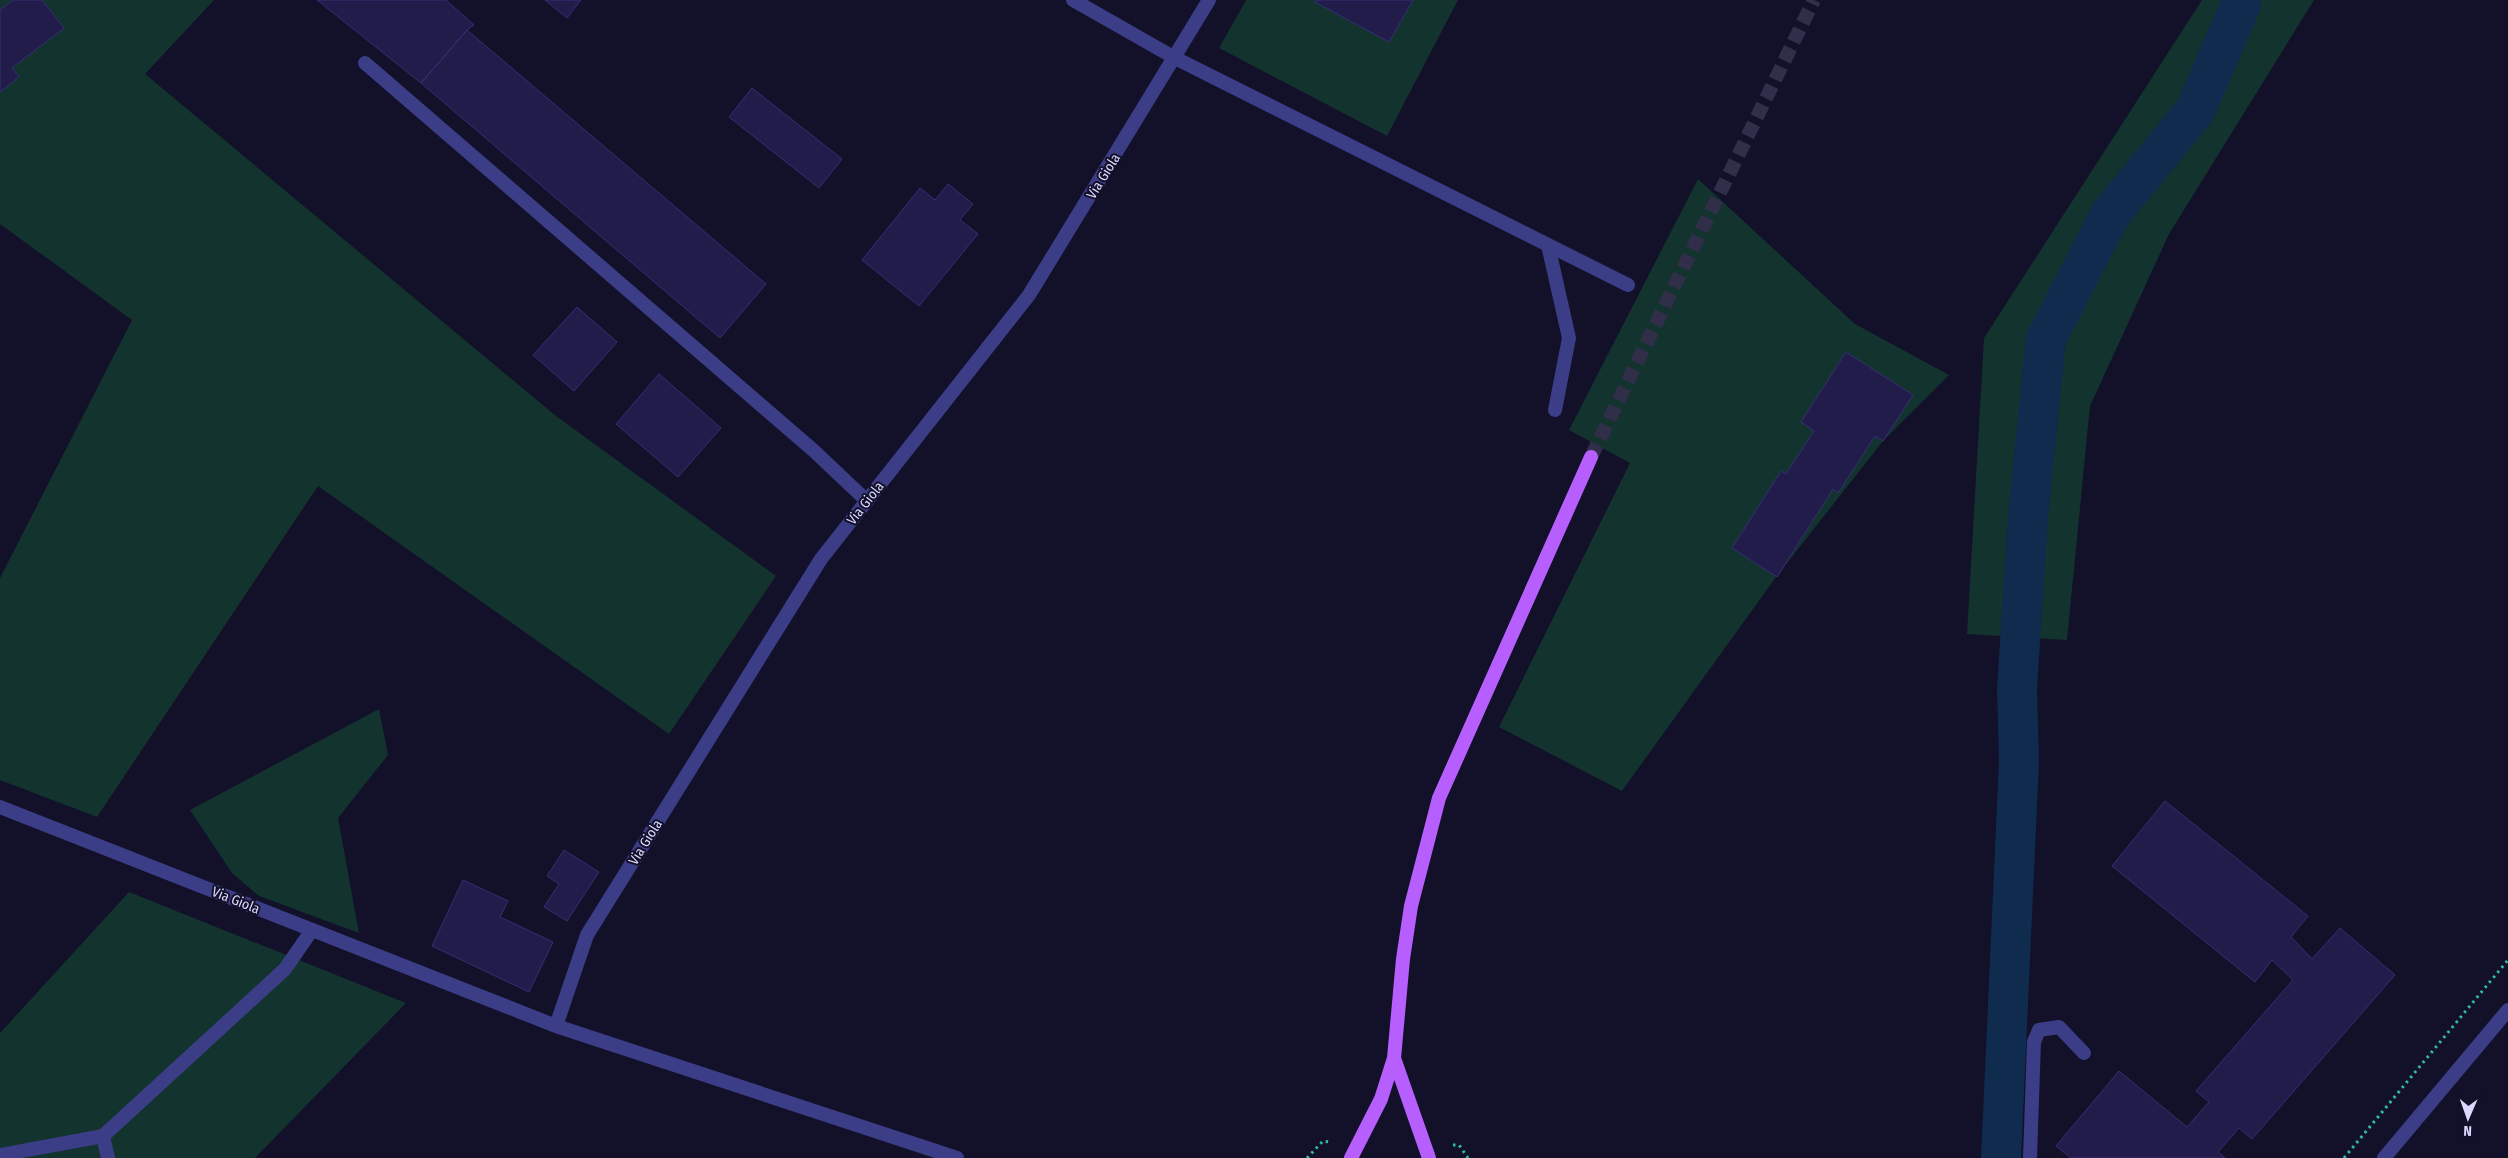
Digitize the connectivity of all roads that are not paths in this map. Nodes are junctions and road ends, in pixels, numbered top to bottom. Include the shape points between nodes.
1 (1073, 0) edge
2 (1209, 0) edge
3 (1175, 58) junction
4 (365, 63) dead end
5 (1548, 245) junction
6 (1628, 285) dead end
7 (1555, 410) dead end
8 (1591, 457) tunnel mouth
9 (867, 501) junction
10 (0, 807) edge
11 (312, 930) junction
12 (2508, 1010) edge
13 (556, 1026) junction
14 (2084, 1053) dead end
15 (1394, 1058) junction
16 (103, 1136) junction
17 (0, 1155) edge
18 (108, 1158) edge
19 (957, 1158) edge
20 (1351, 1158) edge
21 (1429, 1158) edge
22 (2030, 1158) edge
23 (2384, 1158) edge

1 - 3 street
2 - 3 street, Via Giola
3 - 5 street
3 - 9 street, Via Giola via 1029,295
4 - 9 street via 805,443
5 - 6 street
5 - 7 street via 1569,338
8 - 15 main road via 1439,798 1411,906
9 - 13 street, Via Giola via 821,559 587,935
10 - 11 street, Via Giola
11 - 13 street, Via Giola
11 - 16 street via 284,969
12 - 23 street
13 - 19 street, Via Giola
14 - 22 street via 2059,1027 2039,1030 2034,1042
15 - 20 main road via 1381,1099
15 - 21 main road
16 - 17 street
16 - 18 street

